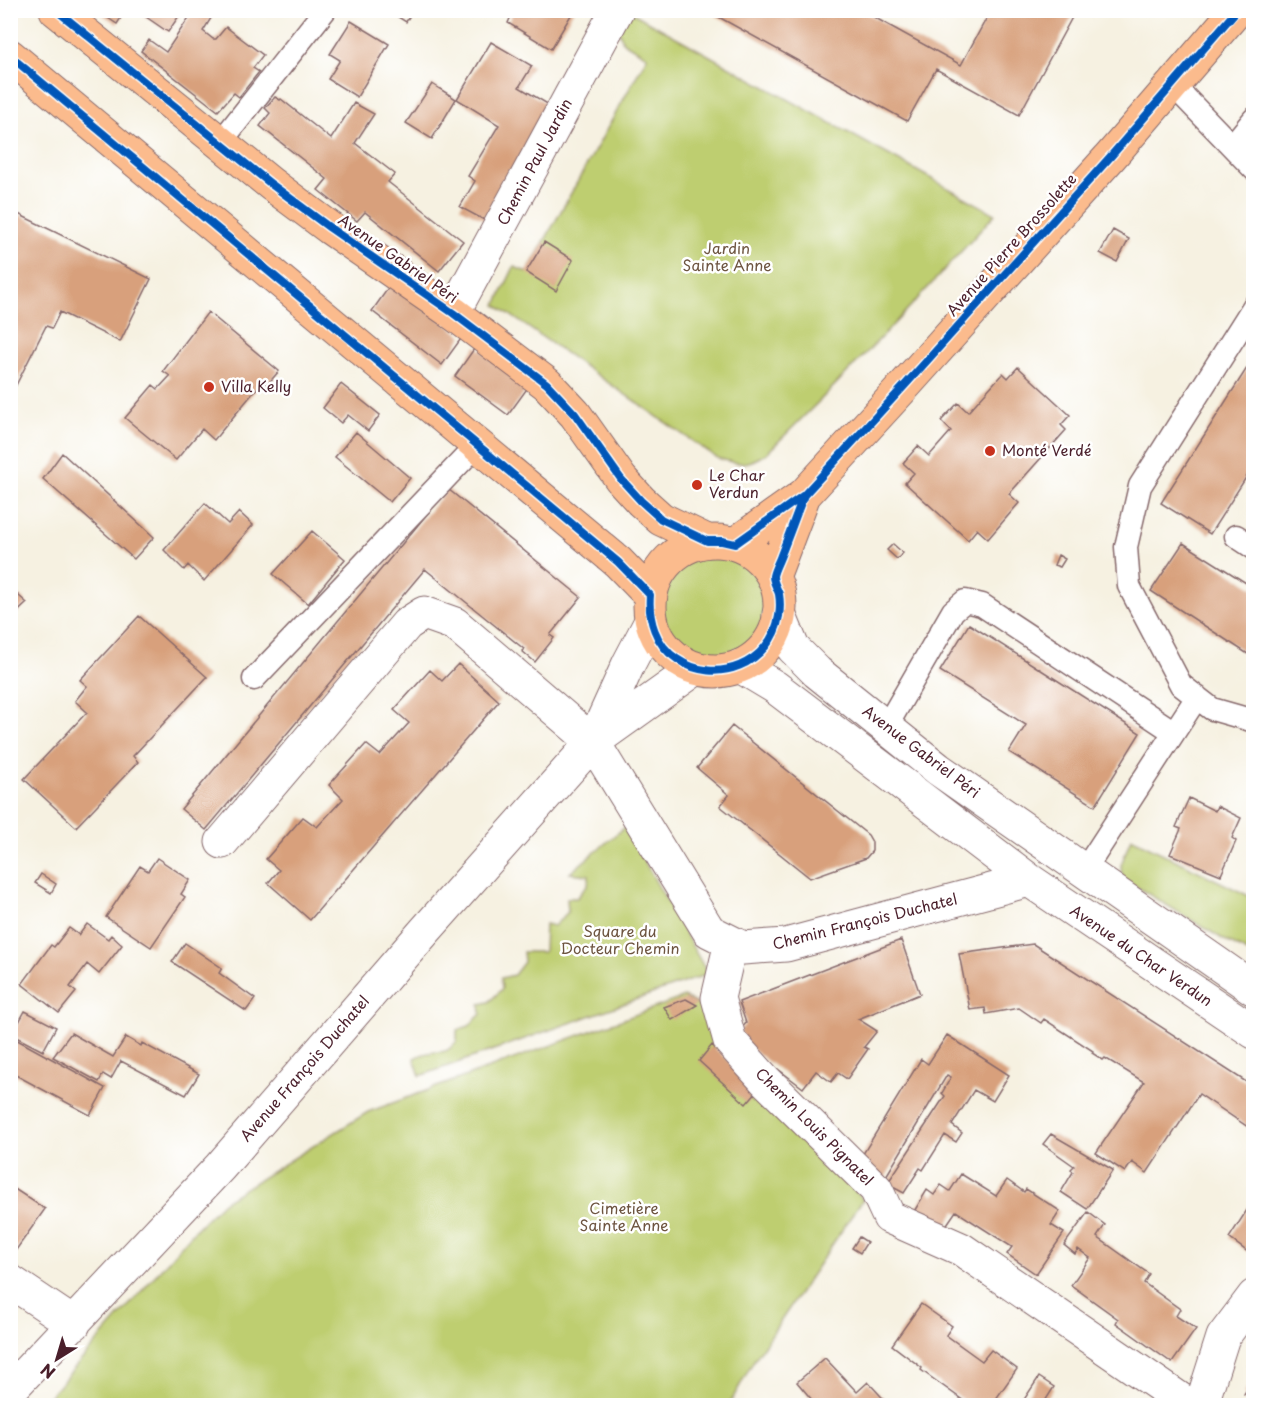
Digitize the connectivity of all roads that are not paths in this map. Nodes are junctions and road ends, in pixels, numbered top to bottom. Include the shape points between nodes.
1 (56, 10) edge
2 (325, 10) edge
3 (617, 10) edge
4 (1237, 10) edge
5 (10, 56) edge
6 (1173, 85) junction
7 (1254, 119) edge
8 (220, 143) junction
9 (1232, 146) junction
10 (1254, 169) edge
11 (1254, 306) edge
12 (453, 313) junction
13 (477, 445) junction
14 (804, 495) junction
15 (721, 542) junction
16 (773, 577) junction
17 (650, 608) junction
18 (780, 614) junction
19 (740, 666) junction
20 (695, 669) junction
21 (254, 679) dead end
22 (1197, 697) junction
23 (1254, 721) edge
24 (886, 727) junction
25 (1174, 732) junction
26 (593, 742) junction
27 (222, 842) dead end
28 (1084, 871) junction
29 (1029, 880) junction
30 (1062, 902) junction
31 (731, 942) junction
32 (1252, 985) edge
33 (1254, 1032) edge
34 (10, 1281) edge
35 (1254, 1296) edge
36 (74, 1324) junction
37 (10, 1390) edge
38 (1190, 1406) edge
39 (1201, 1406) edge

1 - 8 main road, Avenue Gabriel Péri
2 - 8 lane
3 - 12 street, Chemin Paul Jardin
4 - 6 main road, Avenue Pierre Brossolette
5 - 13 main road
6 - 9 lane
6 - 14 main road, Avenue Pierre Brossolette
7 - 9 lane
8 - 12 main road, Avenue Gabriel Péri via 330,228
9 - 10 lane
11 - 22 lane via 1140,486 1126,547 1129,586 1180,685
12 - 15 main road, Avenue Gabriel Péri via 548,384 575,414 621,479 661,519
13 - 17 main road via 618,562
13 - 21 lane
14 - 15 main road, Avenue Pierre Brossolette
14 - 16 main road, Avenue Pierre Brossolette
15 - 16 main road via 750,551
15 - 17 main road via 687,547 669,558 657,575
16 - 18 main road
17 - 20 main road via 660,642 675,658
17 - 26 street, Avenue François Duchatel
18 - 19 main road via 767,645
18 - 24 street, Avenue Gabriel Péri via 794,648
19 - 20 main road via 718,672
19 - 29 street via 775,687
20 - 26 street, Avenue François Duchatel
22 - 23 lane via 1212,709
22 - 25 lane
24 - 25 lane via 953,611 965,601 982,605
24 - 28 street, Avenue Gabriel Péri via 938,769
25 - 28 lane
26 - 27 street, Chemin François Duchatel via 455,624 424,613 407,624
26 - 31 street, Chemin François Duchatel via 709,931
26 - 36 street, Avenue François Duchatel via 220,1167
28 - 30 street
28 - 32 street
29 - 30 street, Avenue du Char Verdun
29 - 31 street, Chemin François Duchatel via 786,945 743,948
30 - 33 street, Avenue du Char Verdun
31 - 38 street, Chemin Louis Pignatel via 718,998 730,1041 876,1189 889,1217 961,1249
34 - 36 street
35 - 39 street via 1223,1337
36 - 37 street, Avenue François Duchatel

